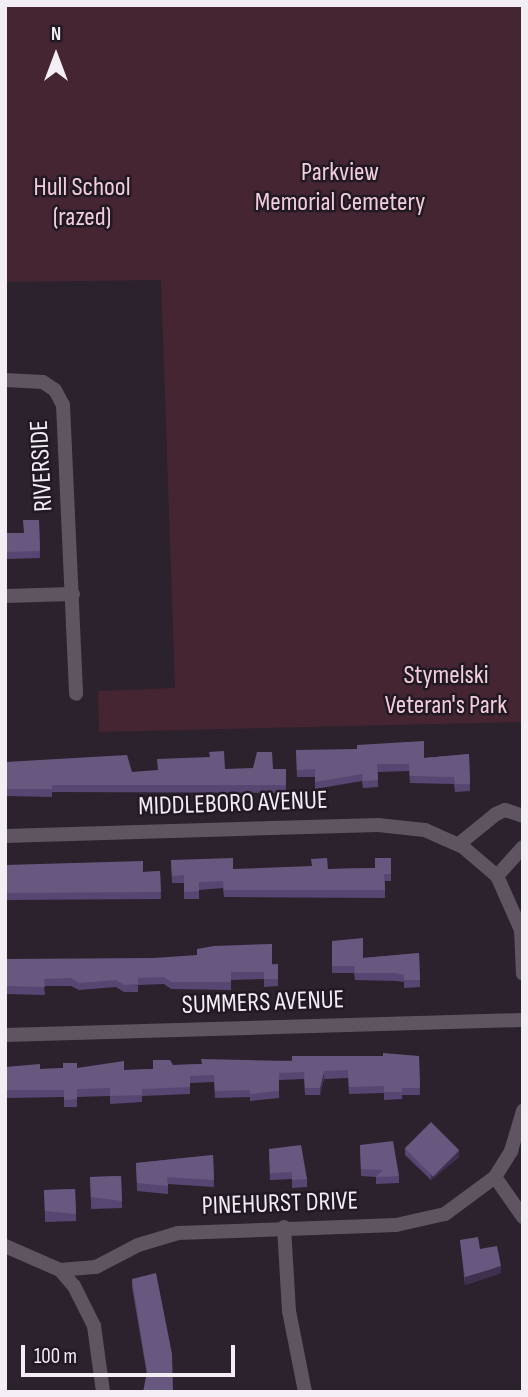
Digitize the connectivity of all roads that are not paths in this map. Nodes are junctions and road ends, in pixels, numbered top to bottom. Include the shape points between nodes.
1 (5, 380) edge
2 (73, 594) junction
3 (5, 596) edge
4 (76, 694) dead end
5 (523, 816) edge
6 (5, 836) edge
7 (458, 844) junction
8 (523, 848) edge
9 (497, 876) junction
10 (523, 974) edge
11 (523, 1020) edge
12 (5, 1035) edge
13 (523, 1111) edge
14 (495, 1177) junction
15 (523, 1217) edge
16 (284, 1227) junction
17 (5, 1246) edge
18 (60, 1270) junction
19 (103, 1392) edge
20 (305, 1392) edge

1 - 2 street, RIVERSIDE via 43,382 63,405
2 - 3 street
2 - 4 street, RIVERSIDE
5 - 7 street via 505,810
6 - 7 street, MIDDLEBORO AVENUE via 378,825 425,830
7 - 9 street, MIDDLEBORO AVENUE
8 - 9 street
9 - 10 street via 521,930
11 - 12 street, SUMMERS AVENUE
13 - 14 street, PINEHURST DRIVE via 514,1144
14 - 15 street
14 - 16 street, PINEHURST DRIVE via 463,1204 421,1222
16 - 18 street, PINEHURST DRIVE via 178,1233 138,1245 96,1267
16 - 20 street via 289,1311
17 - 18 street
18 - 19 street via 94,1325

